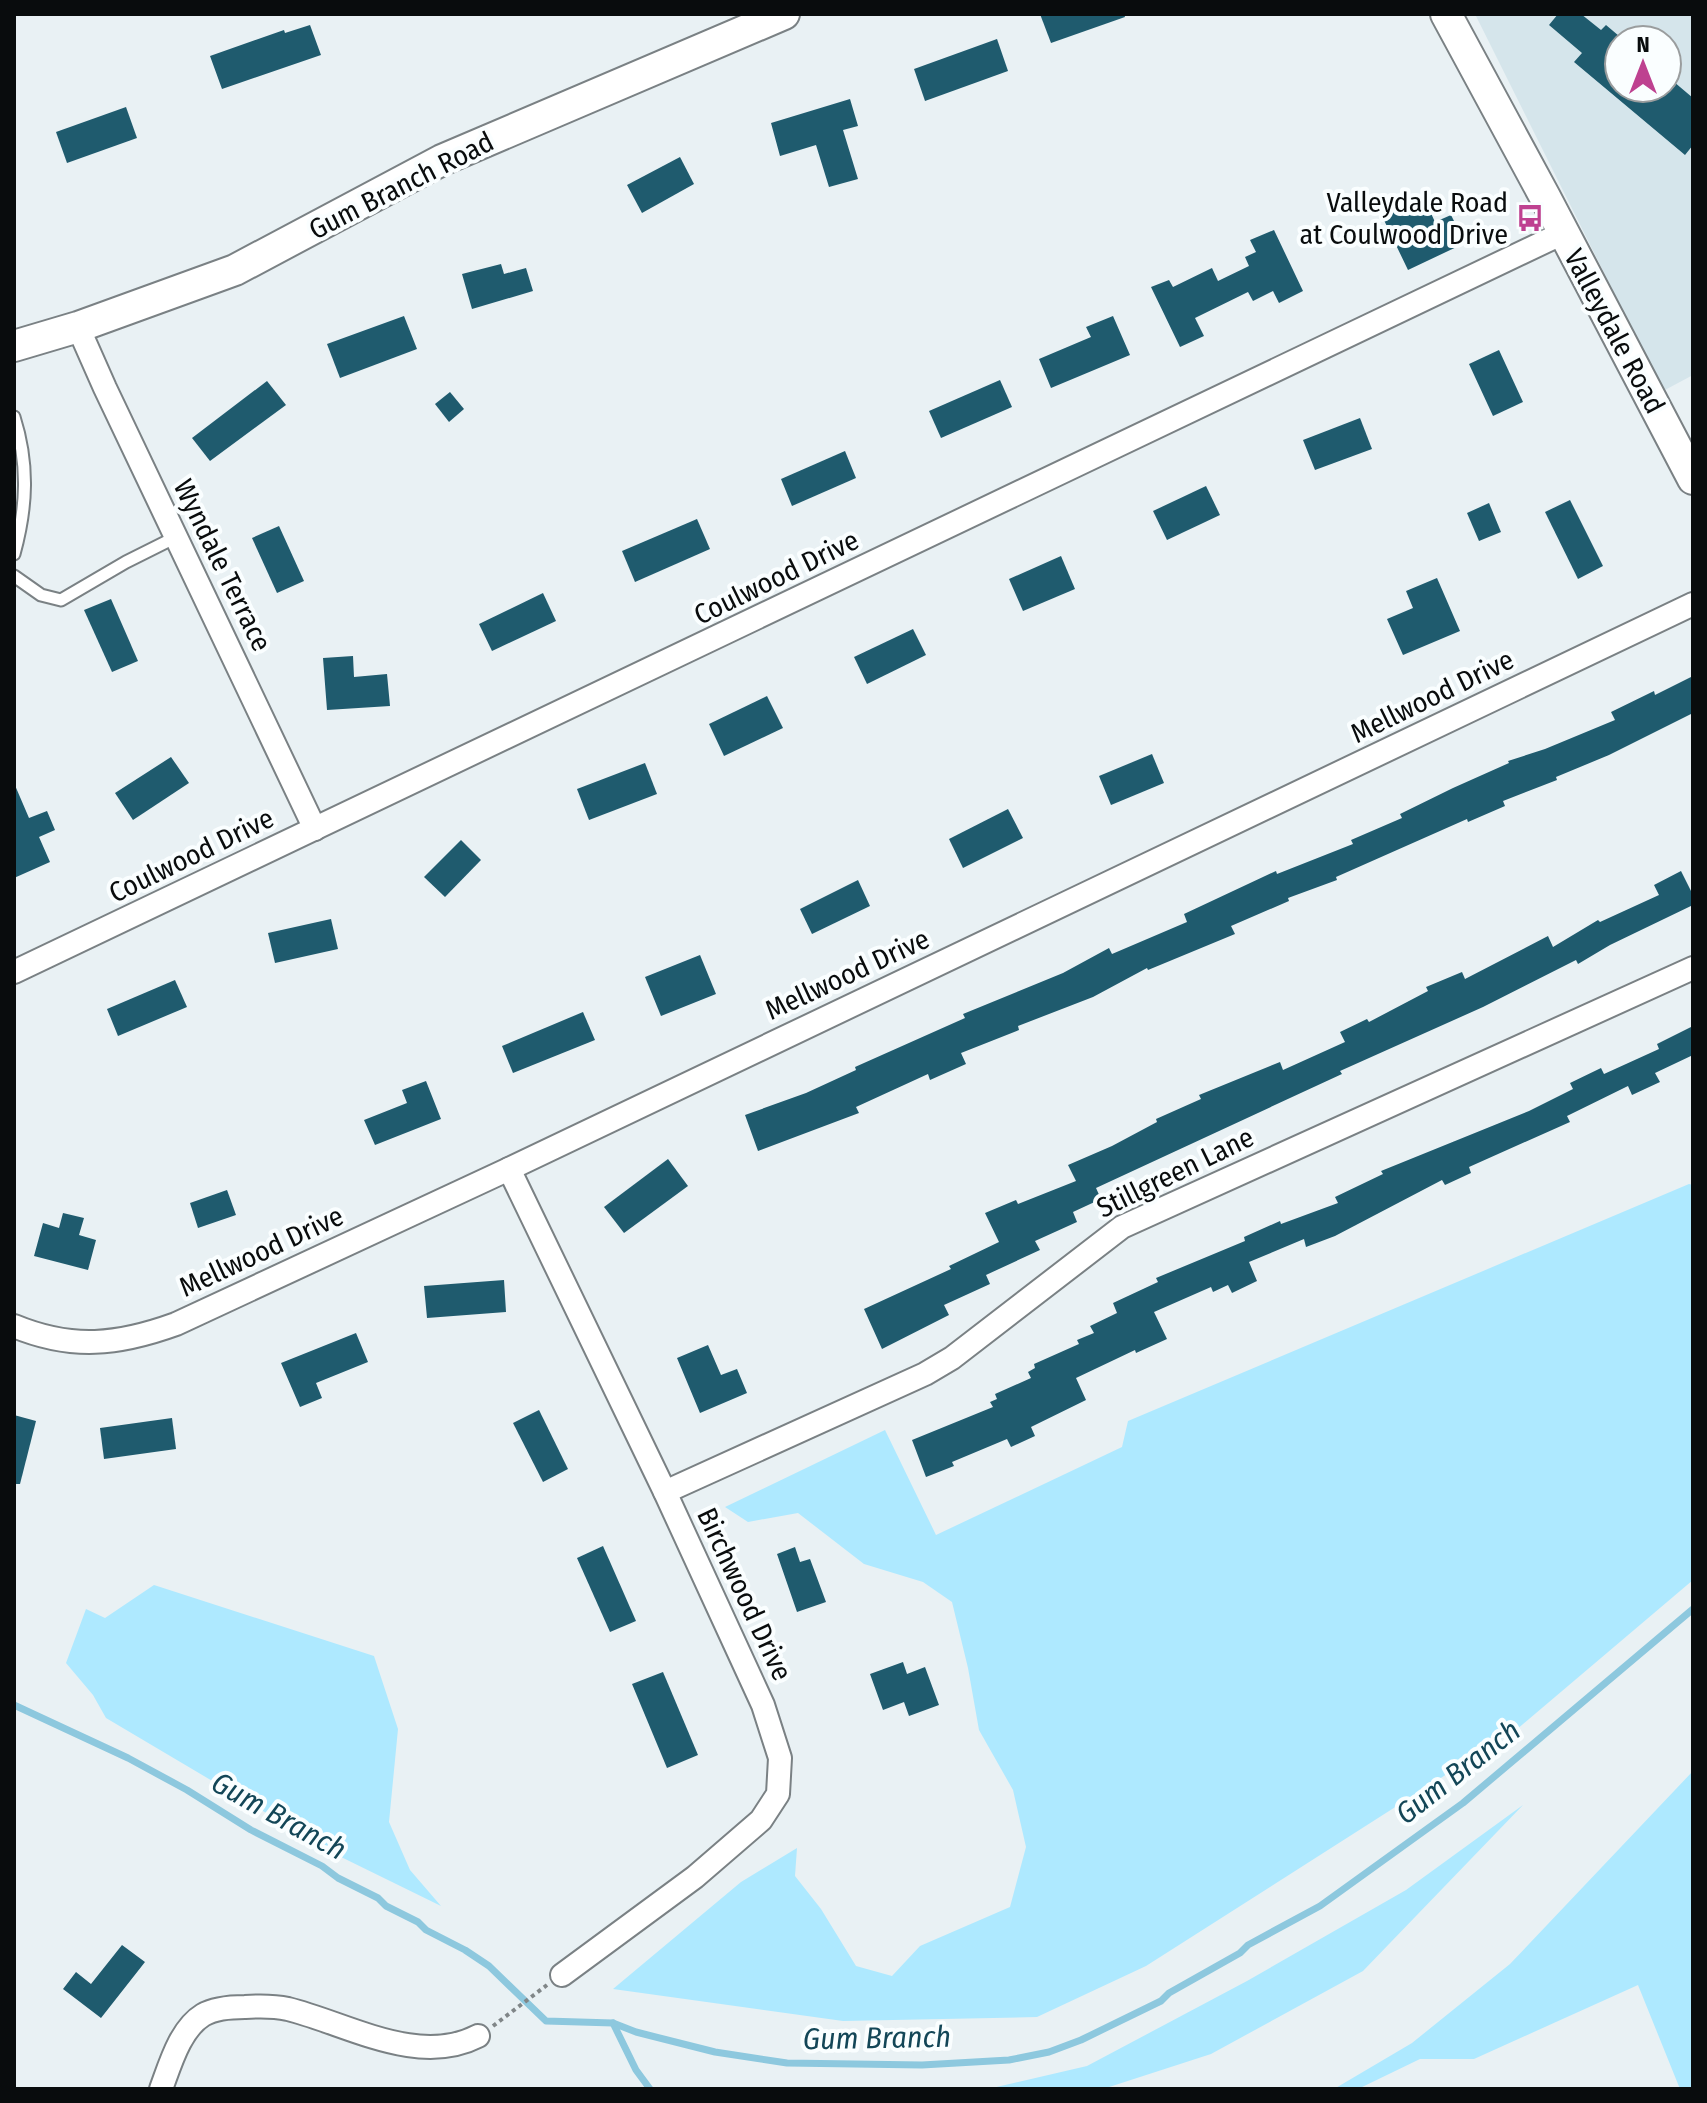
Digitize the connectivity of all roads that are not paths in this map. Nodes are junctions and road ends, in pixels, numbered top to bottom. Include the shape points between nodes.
1 (784, 14) edge
2 (1446, 14) edge
3 (1563, 233) junction
4 (78, 327) junction
5 (14, 346) edge
6 (14, 417) edge
7 (1693, 479) edge
8 (176, 537) junction
9 (14, 554) edge
10 (14, 576) edge
11 (1693, 604) edge
12 (315, 829) junction
13 (1693, 968) edge
14 (14, 972) edge
15 (509, 1169) junction
16 (14, 1326) edge
17 (665, 1492) junction
18 (557, 1978) road end
19 (478, 2036) dead end
20 (161, 2089) edge

1 - 4 street, Gum Branch Road via 442,160 235,270
2 - 3 street, Valleydale Road
3 - 7 street, Valleydale Road
3 - 12 street, Coulwood Drive
4 - 5 street, Gum Branch Road
4 - 8 street, Wyndale Terrace
6 - 9 lane via 26,473 24,519
8 - 10 lane via 61,600 41,595
8 - 12 street, Wyndale Terrace
11 - 15 street, Mellwood Drive
12 - 14 street, Coulwood Drive
13 - 17 street, Stillgreen Lane via 1122,1227 925,1374
15 - 16 street, Mellwood Drive via 142,1337 64,1341
15 - 17 street, Birchwood Drive
17 - 18 street, Birchwood Drive via 775,1737 778,1794 761,1820 724,1855
19 - 20 street via 460,2046 411,2045 280,2008 218,2010 189,2028

